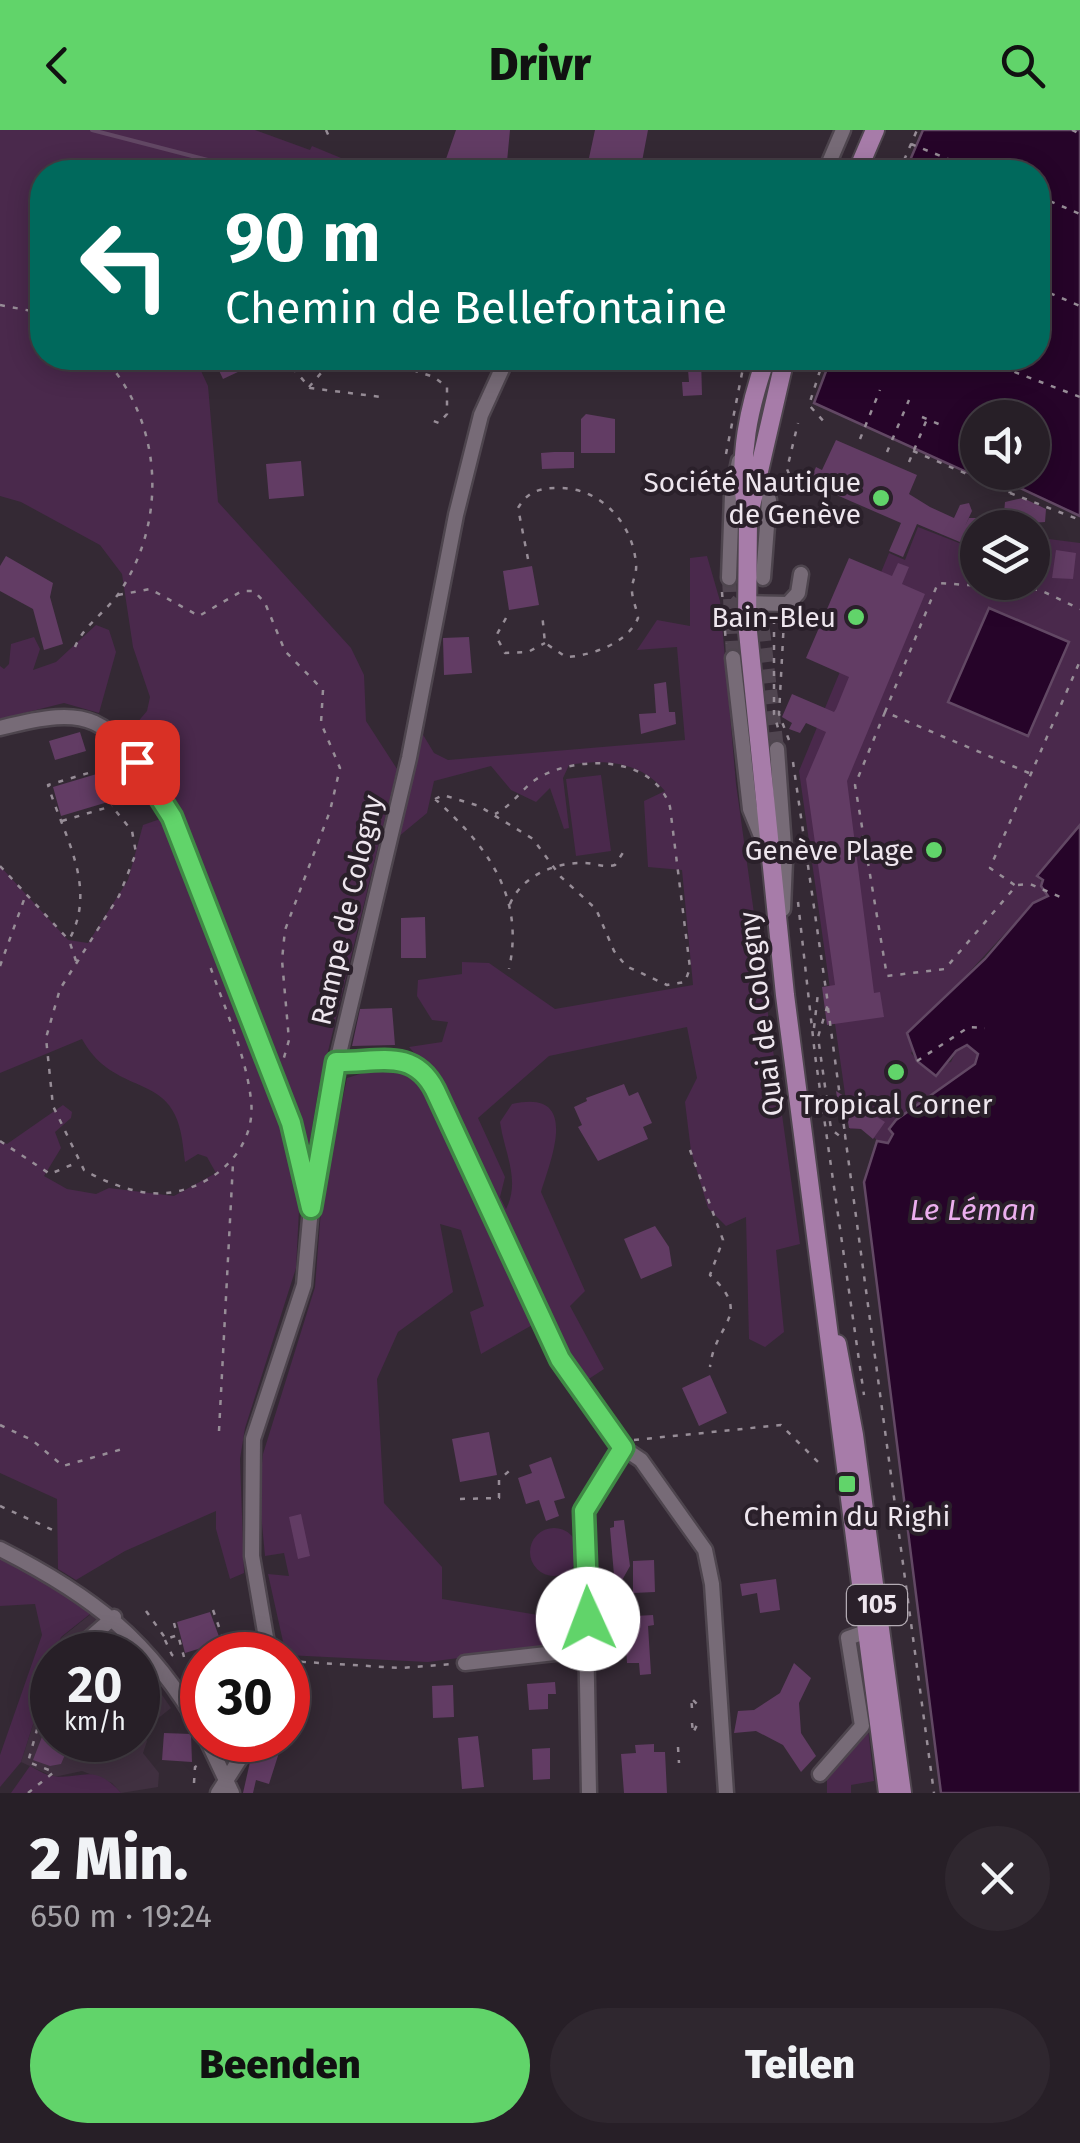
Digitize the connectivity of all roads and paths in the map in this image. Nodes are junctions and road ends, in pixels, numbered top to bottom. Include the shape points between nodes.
1 (326, 130) edge
2 (842, 130) edge
3 (875, 130) edge
4 (917, 130) edge
5 (1072, 130) edge
6 (1080, 134) edge
7 (331, 141) dead end
8 (911, 144) junction
9 (829, 160) edge
10 (862, 160) edge
11 (904, 160) edge
12 (950, 160) edge
13 (1050, 201) edge
14 (1080, 214) edge
15 (1050, 293) edge
16 (0, 304) edge
17 (1080, 306) edge
18 (30, 310) edge
19 (112, 370) edge
20 (294, 370) edge
21 (324, 370) edge
22 (413, 370) edge
23 (502, 370) edge
24 (763, 370) edge
25 (783, 370) edge
26 (820, 370) edge
27 (1009, 370) edge
28 (308, 388) junction
29 (880, 390) dead end
30 (380, 397) dead end
31 (1080, 397) edge
32 (908, 400) dead end
33 (432, 420) dead end
34 (798, 423) dead end
35 (826, 424) dead end
36 (940, 425) dead end
37 (860, 440) dead end
38 (745, 441) junction
39 (914, 451) junction
40 (887, 452) dead end
41 (908, 462) dead end
42 (787, 469) junction
43 (767, 475) junction
44 (794, 486) dead end
45 (1011, 490) edge
46 (1008, 492) junction
47 (748, 519) junction
48 (1080, 520) edge
49 (528, 559) dead end
50 (801, 574) dead end
51 (729, 578) tunnel mouth
52 (764, 578) dead end
53 (118, 595) junction
54 (746, 603) junction
55 (785, 605) junction
56 (1080, 609) edge
57 (542, 612) dead end
58 (506, 618) dead end
59 (546, 644) junction
60 (75, 646) dead end
61 (733, 658) tunnel mouth
62 (1080, 661) edge
63 (885, 712) junction
64 (0, 728) edge
65 (116, 740) junction
66 (776, 749) tunnel mouth
67 (104, 769) junction
68 (1030, 774) junction
69 (114, 806) junction
70 (495, 814) junction
71 (62, 821) junction
72 (624, 851) dead end
73 (771, 860) junction
74 (0, 866) edge
75 (556, 868) junction
76 (1016, 886) junction
77 (25, 896) junction
78 (1065, 899) dead end
79 (510, 905) junction
80 (69, 940) junction
81 (780, 950) junction
82 (76, 962) junction
83 (0, 966) edge
84 (210, 966) dead end
85 (509, 970) dead end
86 (818, 994) dead end
87 (828, 1004) junction
88 (985, 1028) dead end
89 (814, 1030) dead end
90 (336, 1062) junction
91 (917, 1062) dead end
92 (270, 1070) junction
93 (845, 1135) junction
94 (0, 1140) edge
95 (690, 1150) dead end
96 (234, 1158) junction
97 (77, 1162) junction
98 (835, 1186) dead end
99 (311, 1208) junction
100 (710, 1367) dead end
101 (864, 1401) dead end
102 (845, 1421) junction
103 (0, 1425) edge
104 (219, 1431) dead end
105 (126, 1448) dead end
106 (623, 1448) junction
107 (824, 1467) dead end
108 (509, 1471) dead end
109 (460, 1499) dead end
110 (0, 1506) edge
111 (55, 1531) dead end
112 (0, 1549) edge
113 (213, 1610) dead end
114 (146, 1611) dead end
115 (114, 1617) junction
116 (588, 1619) junction
117 (174, 1623) dead end
118 (868, 1631) junction
119 (97, 1632) edge
120 (220, 1632) edge
121 (265, 1632) edge
122 (176, 1636) junction
123 (166, 1640) junction
124 (178, 1647) dead end
125 (310, 1662) edge
126 (465, 1663) joint
127 (180, 1699) edge
128 (678, 1747) dead end
129 (30, 1756) edge
130 (202, 1762) edge
131 (219, 1762) edge
132 (238, 1762) edge
133 (679, 1763) dead end
134 (226, 1774) junction
135 (820, 1774) dead end
136 (194, 1783) dead end
137 (28, 1793) edge
138 (218, 1793) edge
139 (232, 1793) edge
140 (589, 1793) edge
141 (726, 1793) edge
142 (888, 1793) edge
143 (902, 1793) edge
144 (934, 1793) edge

1 - 7 path
2 - 9 street
3 - 10 main road
4 - 8 path
5 - 6 path
8 - 11 path
8 - 12 path
13 - 14 path
15 - 17 path
16 - 18 path
19 - 53 path via 137,406 152,479 148,536
20 - 28 path
21 - 28 path
22 - 33 path via 448,386 448,414 439,423
23 - 90 street, Rampe de Cologny via 481,415 456,515 408,758
24 - 38 main road, Quai de Cologny / 105
25 - 43 main road, Quai de Cologny / 105
26 - 35 path via 809,405
27 - 31 path
28 - 30 path
29 - 37 path
32 - 40 path
34 - 42 path
36 - 39 path via 924,418
38 - 47 main road, Quai de Cologny / 105
38 - 51 street via 732,494
39 - 41 path
39 - 46 path
42 - 43 path
42 - 44 path
43 - 47 main road, Quai de Cologny / 105
43 - 52 street
45 - 46 path
46 - 48 path
47 - 54 main road, Quai de Cologny / 105
49 - 59 path via 517,513 539,490 570,488 598,499 632,544 634,627 580,656 561,656
50 - 55 street via 796,596
53 - 60 path
53 - 92 path via 150,589 199,616 254,591 285,651 323,690 322,723 340,768 326,824 287,920 282,960 289,1049
54 - 55 street
54 - 73 main road, Quai de Cologny / 105
55 - 87 path via 779,714 794,772
56 - 63 path via 1040,590 938,582
57 - 59 path
58 - 59 path via 496,640 508,654
61 - 73 street via 750,809
62 - 68 path
63 - 68 path
63 - 76 path via 856,784 888,976 946,969
64 - 65 street via 78,715
65 - 67 path
65 - 92 street via 172,817
66 - 81 street via 786,861
67 - 69 path
67 - 71 path via 48,785
68 - 76 path via 990,868
69 - 71 path
69 - 82 path via 132,830 134,863
70 - 75 path via 534,839
70 - 75 path via 539,778 574,767 614,763 656,785 670,807 690,968 686,982 667,985 621,961 596,909
70 - 79 path via 456,798 436,800 488,853
71 - 80 path via 82,892
72 - 75 path via 616,865
73 - 81 main road, Quai de Cologny / 105
74 - 77 path
75 - 79 path via 520,884
76 - 78 path via 1030,884
77 - 80 path
77 - 83 path
79 - 85 path
80 - 82 path
81 - 102 main road, Quai de Cologny / 105
82 - 97 path via 51,1011 46,1050 52,1106
84 - 96 path via 252,1101
86 - 89 path
87 - 93 path
87 - 93 path via 819,1047 832,1129
88 - 91 path via 969,1027
90 - 99 street, Rampe de Cologny
90 - 106 street via 405,1060 426,1075 560,1359
92 - 99 street via 291,1123
93 - 144 path
94 - 97 path via 50,1174
95 - 100 path via 723,1240 710,1275 732,1301
96 - 97 path via 193,1188 158,1193 107,1181
96 - 104 path
98 - 101 path
99 - 121 street, Rampe de Cologny via 301,1298 251,1456 252,1556
102 - 118 main road, Quai de Cologny / 105
102 - 143 main road, Quai de Cologny / 105
103 - 105 path via 63,1466
106 - 107 path via 634,1440 780,1425
106 - 116 street via 584,1511
106 - 141 street via 641,1460 691,1525 708,1560
108 - 109 path via 498,1480 499,1498
110 - 111 path
112 - 115 street via 72,1586
113 - 120 path
114 - 123 path
115 - 119 street
115 - 127 street
116 - 126 street via 564,1652
116 - 140 street
117 - 122 path
118 - 135 street via 848,1638 861,1727
118 - 142 main road, Quai de Cologny / 105
122 - 123 path
122 - 123 path via 182,1658 172,1655
122 - 124 path
125 - 126 path via 400,1668
128 - 133 path
129 - 137 path via 28,1762 54,1772
130 - 136 path via 195,1766
131 - 134 street
132 - 134 street
134 - 138 street
134 - 139 street

